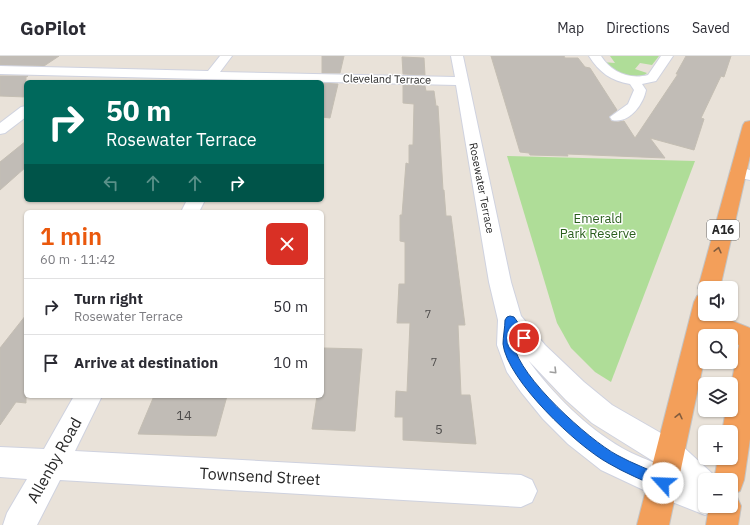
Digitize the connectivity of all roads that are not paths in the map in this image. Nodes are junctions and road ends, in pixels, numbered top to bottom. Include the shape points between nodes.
1 (226, 56) edge
2 (457, 56) edge
3 (595, 56) edge
4 (667, 56) edge
5 (28, 60) dead end
6 (5, 70) edge
7 (76, 72) junction
8 (212, 74) junction
9 (262, 79) edge
10 (65, 80) edge
11 (461, 80) junction
12 (635, 82) junction
13 (24, 112) edge
14 (617, 117) dead end
15 (750, 124) edge
16 (0, 130) edge
17 (744, 173) edge
18 (710, 281) edge
19 (700, 321) edge
20 (721, 321) edge
21 (750, 339) edge
22 (750, 349) edge
23 (88, 398) edge
24 (0, 462) edge
25 (52, 464) junction
26 (666, 468) junction
27 (726, 473) edge
28 (698, 488) edge
29 (521, 491) dead end
30 (19, 525) edge
31 (653, 525) edge

1 - 8 street
2 - 11 street, Rosewater Terrace
3 - 12 street via 604,69
4 - 12 street via 652,78
5 - 6 street
6 - 7 street, Cleveland Terrace
7 - 8 street, Cleveland Terrace
7 - 10 street
8 - 9 street, Cleveland Terrace
9 - 11 street, Cleveland Terrace
11 - 26 street, Rosewater Terrace via 500,282 510,320 508,344 516,364 553,410 578,434 612,459
12 - 14 street via 640,90 639,100 633,109
13 - 16 street
15 - 17 highway, A16
18 -> 17 highway, A16
26 -> 19 highway
20 - 21 highway
22 - 27 highway
23 - 25 street, Allenby Road
24 - 25 street, Townsend Street
25 - 29 street, Townsend Street
25 - 30 street, Allenby Road
26 - 28 street, Rosewater Terrace
26 - 31 highway

